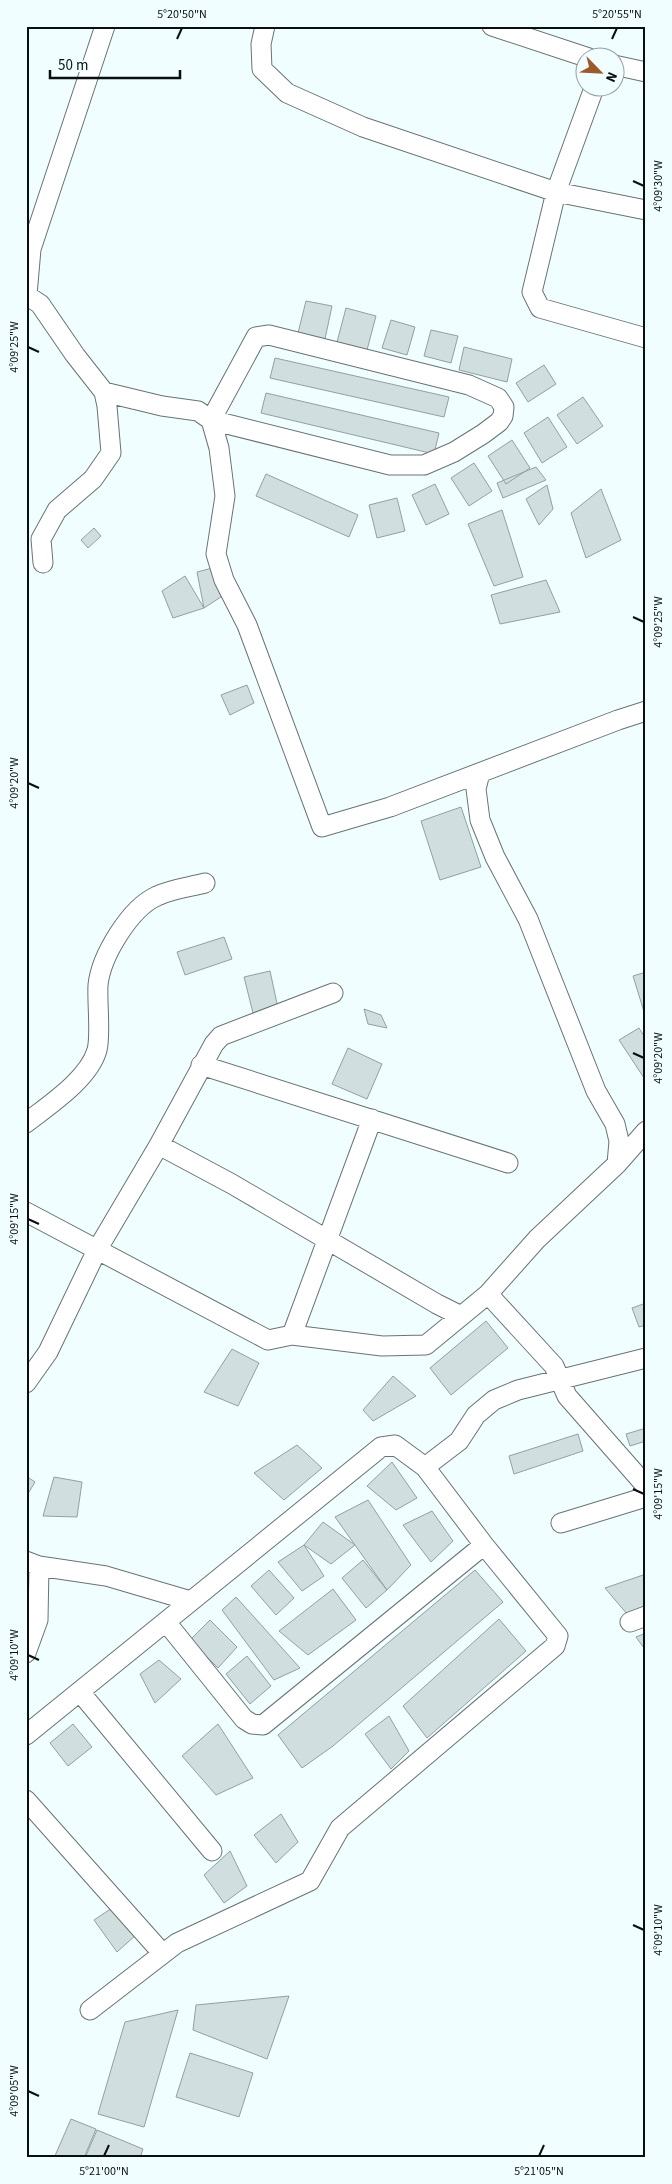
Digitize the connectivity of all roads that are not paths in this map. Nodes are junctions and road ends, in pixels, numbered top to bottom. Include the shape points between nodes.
1 (105, 26) edge
2 (265, 26) edge
3 (492, 26) edge
4 (574, 53) edge
5 (624, 66) edge
6 (646, 72) edge
7 (590, 98) edge
8 (556, 192) junction
9 (646, 210) edge
10 (29, 249) edge
11 (26, 295) edge
12 (646, 338) edge
13 (104, 392) junction
14 (211, 420) junction
15 (43, 563) dead end
16 (646, 711) edge
17 (480, 773) junction
18 (205, 883) dead end
19 (333, 993) dead end
20 (201, 1065) junction
21 (372, 1118) junction
22 (26, 1123) edge
23 (646, 1131) edge
24 (159, 1145) junction
25 (508, 1163) dead end
26 (617, 1164) junction
27 (26, 1212) edge
28 (328, 1239) junction
29 (98, 1250) junction
30 (488, 1294) junction
31 (461, 1316) junction
32 (292, 1335) junction
33 (646, 1358) edge
34 (560, 1380) junction
35 (26, 1383) edge
36 (425, 1467) junction
37 (646, 1486) edge
38 (646, 1497) edge
39 (561, 1523) dead end
40 (484, 1545) junction
41 (32, 1564) edge
42 (190, 1601) junction
43 (166, 1622) junction
44 (26, 1653) edge
45 (80, 1692) junction
46 (26, 1735) edge
47 (26, 1800) edge
48 (212, 1851) dead end
49 (163, 1954) junction
50 (90, 2010) dead end

1 - 10 street
2 - 8 street via 261,44 262,69 287,93 363,127
3 - 4 street
5 - 6 street
7 - 8 street
8 - 9 street
8 - 12 street via 532,292 540,308
10 - 11 street
11 - 13 street via 40,304
13 - 14 street via 198,411
13 - 15 street via 111,453 93,479 57,510 41,539
14 - 14 street via 390,465 424,465 454,452 499,422 504,407 498,398 469,385 269,335 256,337
14 - 17 street via 219,448 225,496 216,554 224,580 247,625 322,827 390,807
16 - 17 street
17 - 26 street via 476,789 480,820 528,919 596,1091 615,1124 619,1141
18 - 22 street via 158,895 141,906 127,923 108,953 98,983 97,1050 75,1084
19 - 20 street via 221,1036
20 - 21 street
20 - 24 street
21 - 25 street
21 - 28 street
23 - 26 street
24 - 28 street
24 - 29 street
26 - 30 street via 537,1239
27 - 29 street
28 - 31 street
28 - 32 street
29 - 32 street via 268,1340
29 - 35 street via 48,1352
30 - 31 street
30 - 34 street via 554,1366
31 - 32 street via 426,1345 416,1347
33 - 34 street
34 - 36 street via 518,1390 494,1400 476,1415 459,1442
34 - 37 street via 567,1396
36 - 40 street
36 - 42 street via 395,1445 381,1447
38 - 39 street
40 - 43 street via 263,1724 252,1724 244,1719
40 - 49 street via 558,1636 556,1646 340,1828 310,1881 177,1943
41 - 42 street via 106,1576
41 - 44 street via 38,1620
42 - 43 street
43 - 45 street
45 - 46 street
45 - 48 street
47 - 49 street
49 - 50 street

